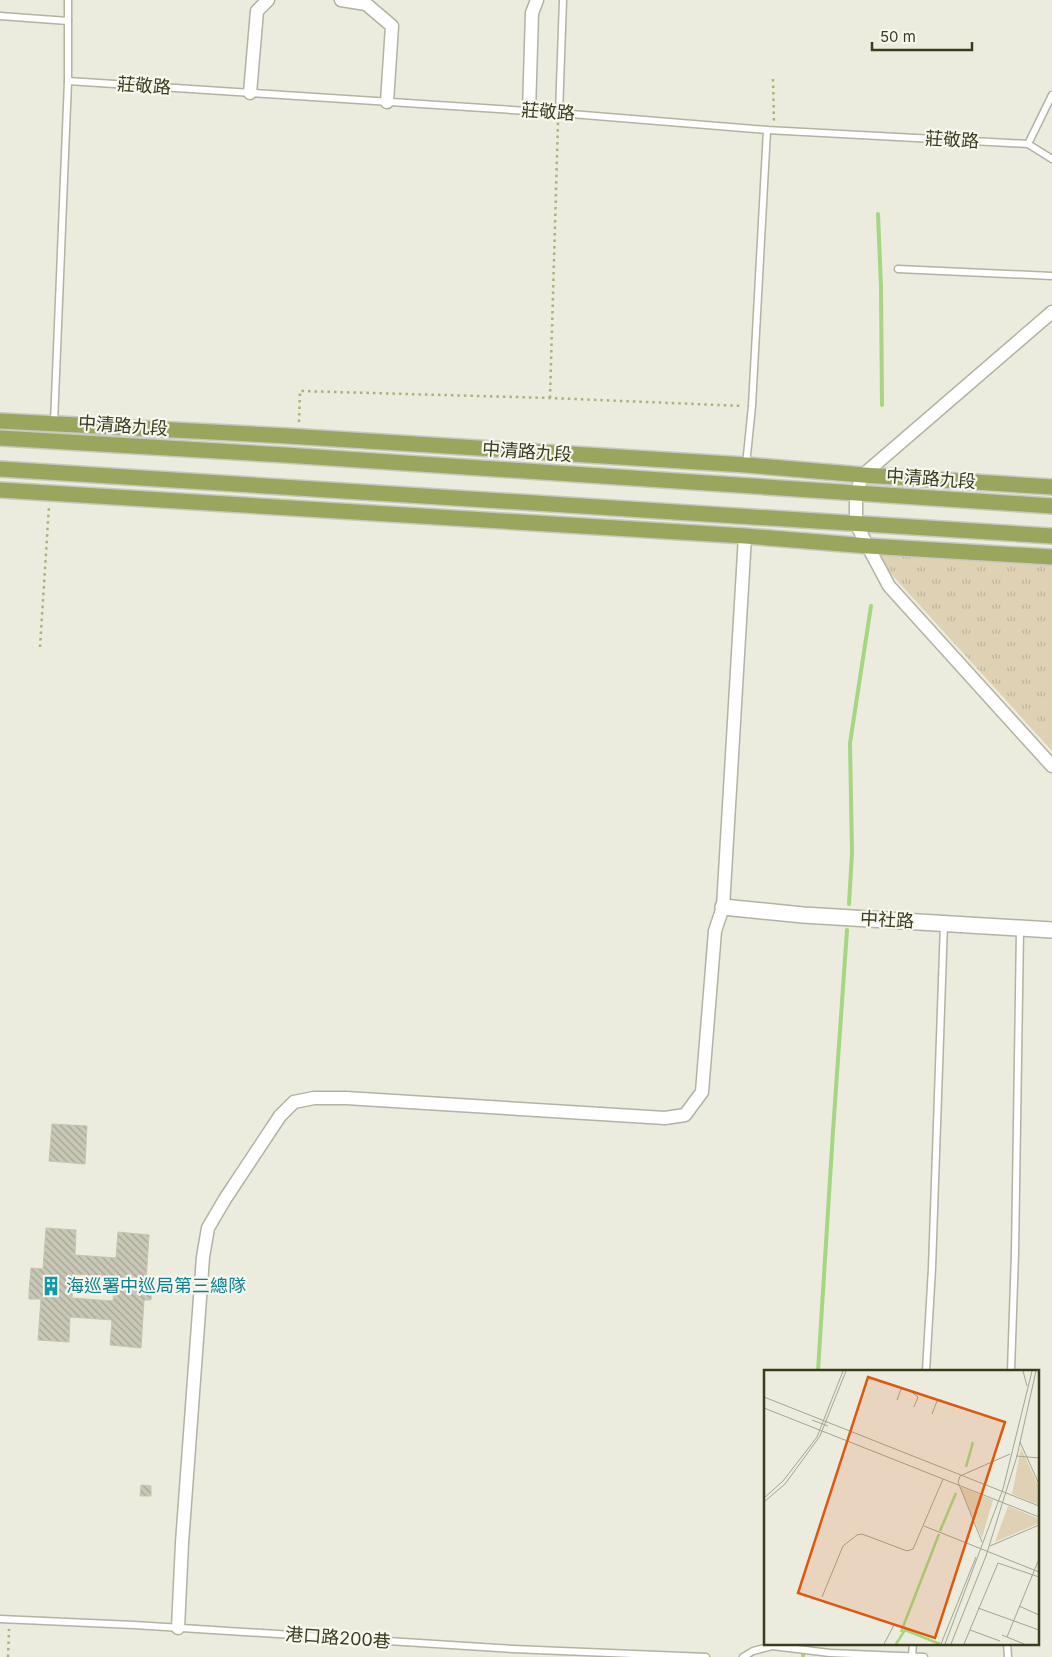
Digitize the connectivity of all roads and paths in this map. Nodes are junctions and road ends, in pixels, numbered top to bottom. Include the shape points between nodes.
1 (68, 0) edge
2 (268, 0) edge
3 (341, 0) edge
4 (538, 0) edge
5 (563, 0) edge
6 (0, 16) edge
7 (68, 21) junction
8 (773, 79) dead end
9 (68, 81) junction
10 (250, 93) junction
11 (1052, 95) edge
12 (387, 102) junction
13 (529, 111) junction
14 (558, 113) junction
15 (770, 130) junction
16 (1028, 144) junction
17 (1052, 158) edge
18 (898, 268) dead end
19 (1052, 276) edge
20 (1052, 312) edge
21 (550, 398) junction
22 (752, 406) junction
23 (0, 421) edge
24 (54, 424) junction
25 (298, 436) junction
26 (0, 438) edge
27 (746, 465) junction
28 (0, 469) edge
29 (863, 475) junction
30 (1052, 487) edge
31 (0, 490) edge
32 (49, 493) junction
33 (856, 493) junction
34 (1052, 506) edge
35 (856, 524) junction
36 (745, 536) junction
37 (1052, 536) edge
38 (868, 546) junction
39 (1052, 557) edge
40 (40, 647) dead end
41 (1052, 766) edge
42 (723, 907) junction
43 (944, 923) junction
44 (1020, 928) junction
45 (1052, 930) edge
46 (926, 1370) edge
47 (1011, 1370) edge
48 (0, 1619) edge
49 (10, 1620) junction
50 (178, 1628) junction
51 (1008, 1644) edge
52 (513, 1649) junction
53 (912, 1656) edge
54 (8, 1657) edge
55 (512, 1657) edge
56 (706, 1657) edge
57 (743, 1657) edge
58 (924, 1657) edge
59 (1008, 1657) edge

1 - 7 lane
2 - 10 street via 257,11
3 - 12 street via 366,4 392,26
4 - 13 street via 532,13
5 - 14 lane
6 - 7 lane
7 - 9 lane
8 - 15 path
9 - 10 lane, 莊敬路
9 - 24 lane
10 - 12 lane, 莊敬路
11 - 16 lane
12 - 13 lane, 莊敬路
13 - 14 lane, 莊敬路
14 - 15 lane, 莊敬路
14 - 21 path
15 - 16 lane, 莊敬路
15 - 22 lane
16 - 17 lane
18 - 19 lane
20 - 29 street
21 - 22 path
21 - 25 path via 300,392
22 - 27 lane
23 - 24 main road, 中清路九段
24 - 25 main road, 中清路九段
25 - 27 main road, 中清路九段
26 - 33 main road, 中清路九段
27 - 29 main road, 中清路九段
28 - 35 main road
29 - 30 main road, 中清路九段
29 - 33 street
31 - 32 main road
32 - 36 main road
32 - 40 path
33 - 34 main road, 中清路九段
33 - 35 street
35 - 37 main road
35 - 38 street
36 - 38 main road
36 - 42 street
38 - 39 main road
38 - 41 street via 890,586
42 - 43 street, 中社路
42 - 50 street via 715,931 702,1092 685,1115 665,1118 314,1098 294,1102 280,1116 208,1228 203,1257
43 - 44 street, 中社路
43 - 46 lane
44 - 45 street, 中社路
44 - 47 lane
48 - 49 lane, 港口路200巷
49 - 50 lane, 港口路200巷
49 - 54 path
50 - 52 lane, 港口路200巷
51 - 59 lane
52 - 55 lane
52 - 56 lane, 港口路200巷
53 - 57 lane via 815,1652 772,1646
53 - 58 lane

